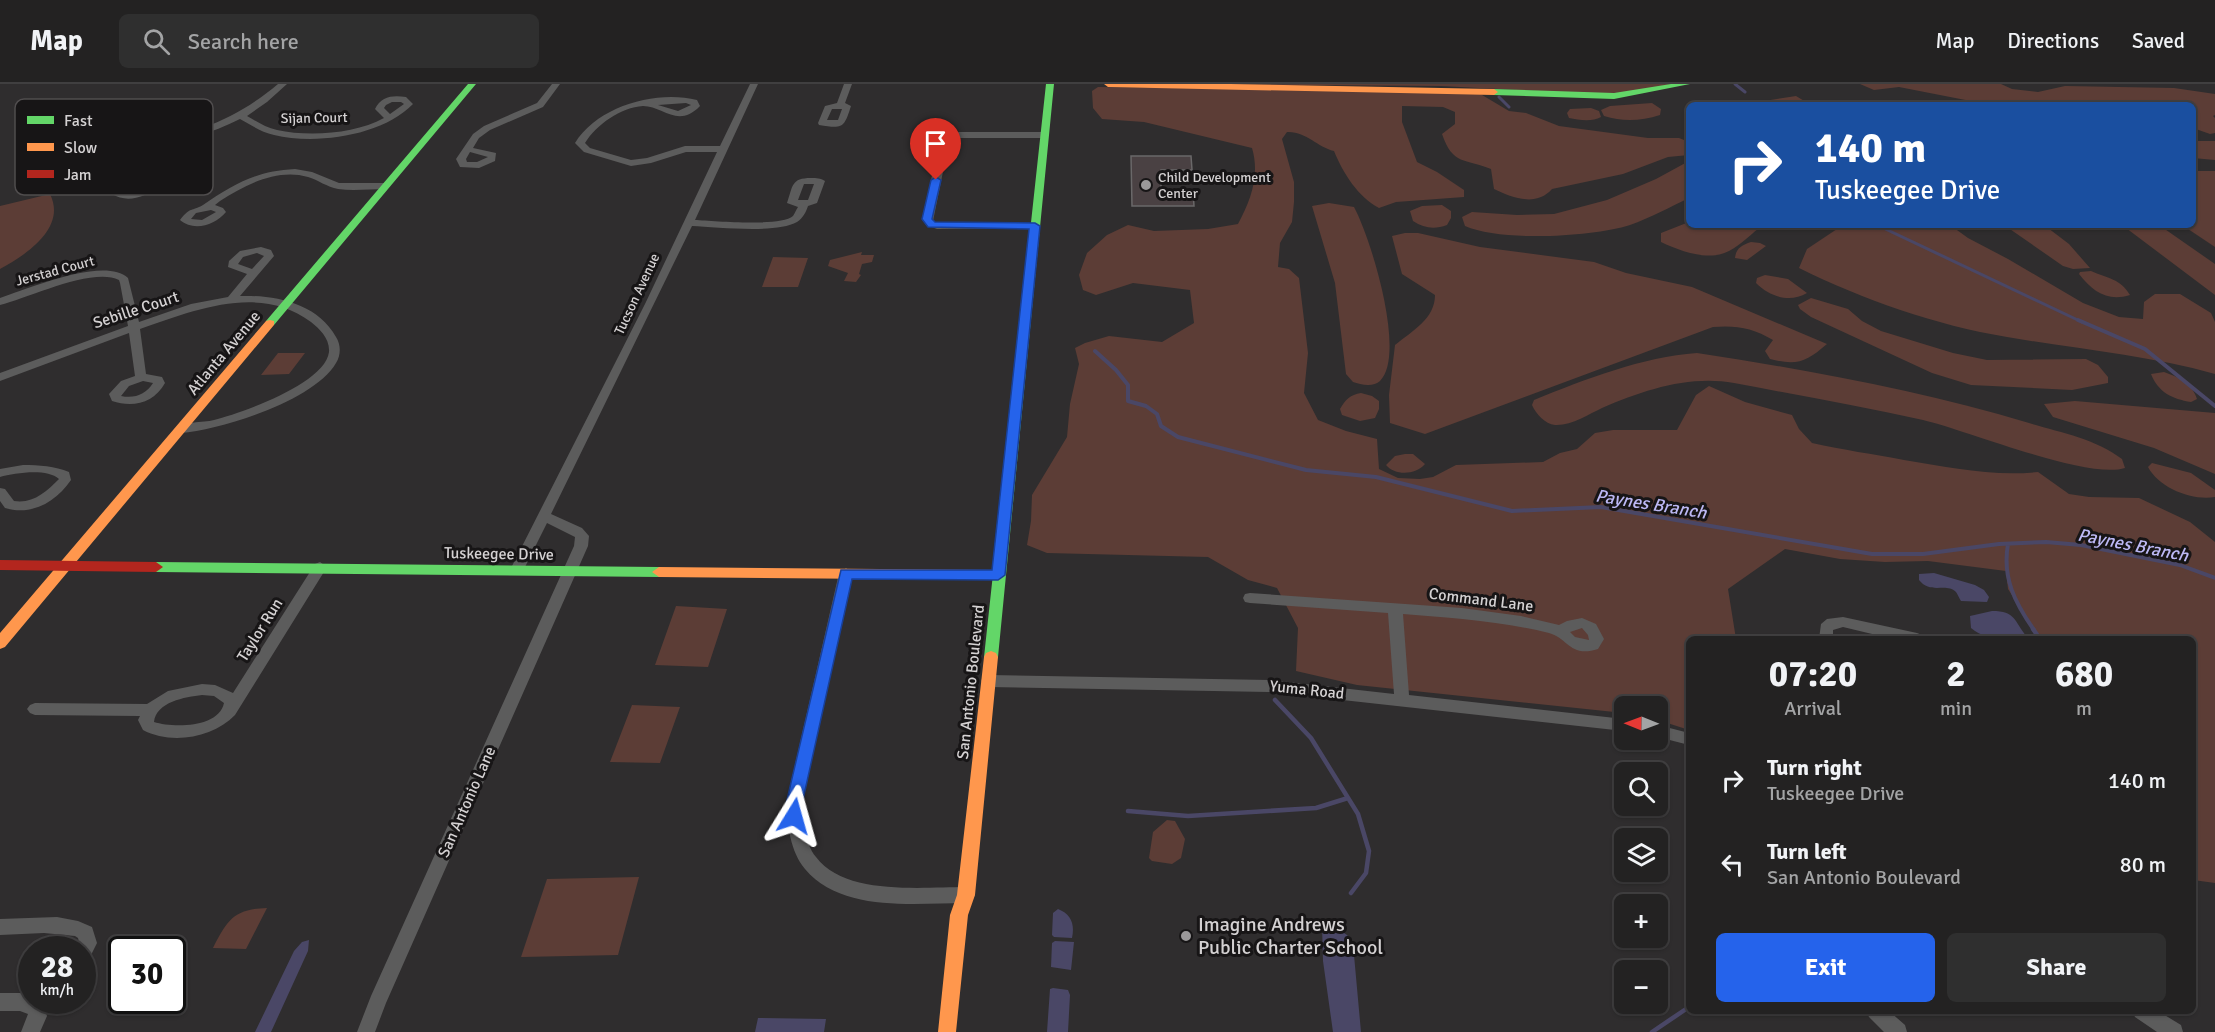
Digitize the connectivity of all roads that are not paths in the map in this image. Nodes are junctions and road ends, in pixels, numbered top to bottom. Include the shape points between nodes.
1 (283, 84) edge
2 (472, 84) edge
3 (556, 84) edge
4 (754, 84) edge
5 (848, 84) edge
6 (1050, 84) edge
7 (1108, 84) edge
8 (1686, 84) edge
9 (646, 103) dead end
10 (840, 106) dead end
11 (240, 116) junction
12 (390, 117) dead end
13 (213, 127) edge
14 (1044, 135) junction
15 (467, 149) dead end
16 (723, 149) junction
17 (385, 186) junction
18 (804, 203) dead end
19 (206, 207) dead end
20 (687, 223) junction
21 (1035, 226) junction
22 (254, 273) dead end
23 (231, 300) junction
24 (0, 302) edge
25 (286, 304) junction
26 (132, 328) junction
27 (0, 377) edge
28 (141, 377) dead end
29 (181, 429) junction
30 (0, 473) edge
31 (0, 492) edge
32 (544, 516) junction
33 (0, 565) edge
34 (65, 566) junction
35 (320, 567) junction
36 (517, 570) junction
37 (569, 572) junction
38 (846, 573) junction
39 (998, 575) junction
40 (1250, 598) dead end
41 (1395, 608) junction
42 (1562, 631) dead end
43 (1826, 636) edge
44 (1904, 636) edge
45 (0, 642) edge
46 (988, 681) junction
47 (1402, 701) junction
48 (35, 709) dead end
49 (150, 710) junction
50 (230, 711) junction
51 (1614, 724) edge
52 (1668, 734) edge
53 (1686, 738) edge
54 (966, 895) junction
55 (0, 927) edge
56 (87, 936) edge
57 (0, 1002) edge
58 (18, 1002) edge
59 (39, 1014) edge
60 (1878, 1014) edge
61 (2146, 1014) edge
62 (30, 1032) edge
63 (366, 1032) edge
64 (947, 1032) edge
65 (1898, 1032) edge
66 (2174, 1032) edge

1 - 11 street
2 - 17 street, Atlanta Avenue
3 - 15 street via 540,105 487,128
4 - 16 street, Tucson Avenue
5 - 10 street
6 - 14 street, San Antonio Boulevard
7 - 8 street via 1608,96
9 - 16 street via 606,117 580,143 587,150 631,163 685,149
11 - 12 street, Sijan Court via 272,131 300,134 364,129
11 - 13 street
14 - 21 street, San Antonio Boulevard
14 - 21 street via 948,137 927,219 937,226
16 - 20 street, Tucson Avenue
17 - 19 street via 342,186 310,175 283,174 242,184
17 - 25 street, Atlanta Avenue
18 - 20 street via 798,216 785,224
20 - 32 street, Tucson Avenue
21 - 39 street, San Antonio Boulevard
22 - 23 street
23 - 25 street, Sebille Court
23 - 26 street, Sebille Court
24 - 26 street, Jerstad Court via 83,276 116,274 127,286
25 - 29 street, Atlanta Avenue
25 - 29 street via 313,319 333,340 334,355 328,367 294,393 217,424
26 - 27 street, Sebille Court
26 - 28 street, Jerstad Court
29 - 34 street, Atlanta Avenue
30 - 31 street via 57,471 66,480 48,497 26,506 10,505
32 - 36 street, Tucson Avenue
32 - 37 street via 582,536
33 - 34 street, Tuskeegee Drive
34 - 35 street, Tuskeegee Drive
34 - 45 street, Atlanta Avenue
35 - 36 street, Tuskeegee Drive
35 - 50 street, Taylor Run
36 - 37 street, Tuskeegee Drive
37 - 38 street, Tuskeegee Drive
37 - 63 street, San Antonio Lane
38 - 39 street, Tuskeegee Drive
38 - 54 street via 794,804 794,828 800,850 814,867 845,889 881,894
39 - 46 street, San Antonio Boulevard
40 - 41 street, Command Lane
41 - 42 street, Command Lane via 1521,621
41 - 47 street
43 - 44 street via 1826,628 1832,623 1843,622
46 - 47 street, Yuma Road via 1269,686
46 - 54 street, San Antonio Boulevard
47 - 51 street, Yuma Road
48 - 49 street
49 - 50 street via 173,694 208,691 229,695
49 - 50 street, Taylor Run via 146,720 151,728 190,731 210,727
52 - 53 street
54 - 64 street, San Antonio Boulevard via 959,915
55 - 56 street via 57,926 80,929
57 - 58 street
59 - 62 street
60 - 65 street
61 - 66 street

